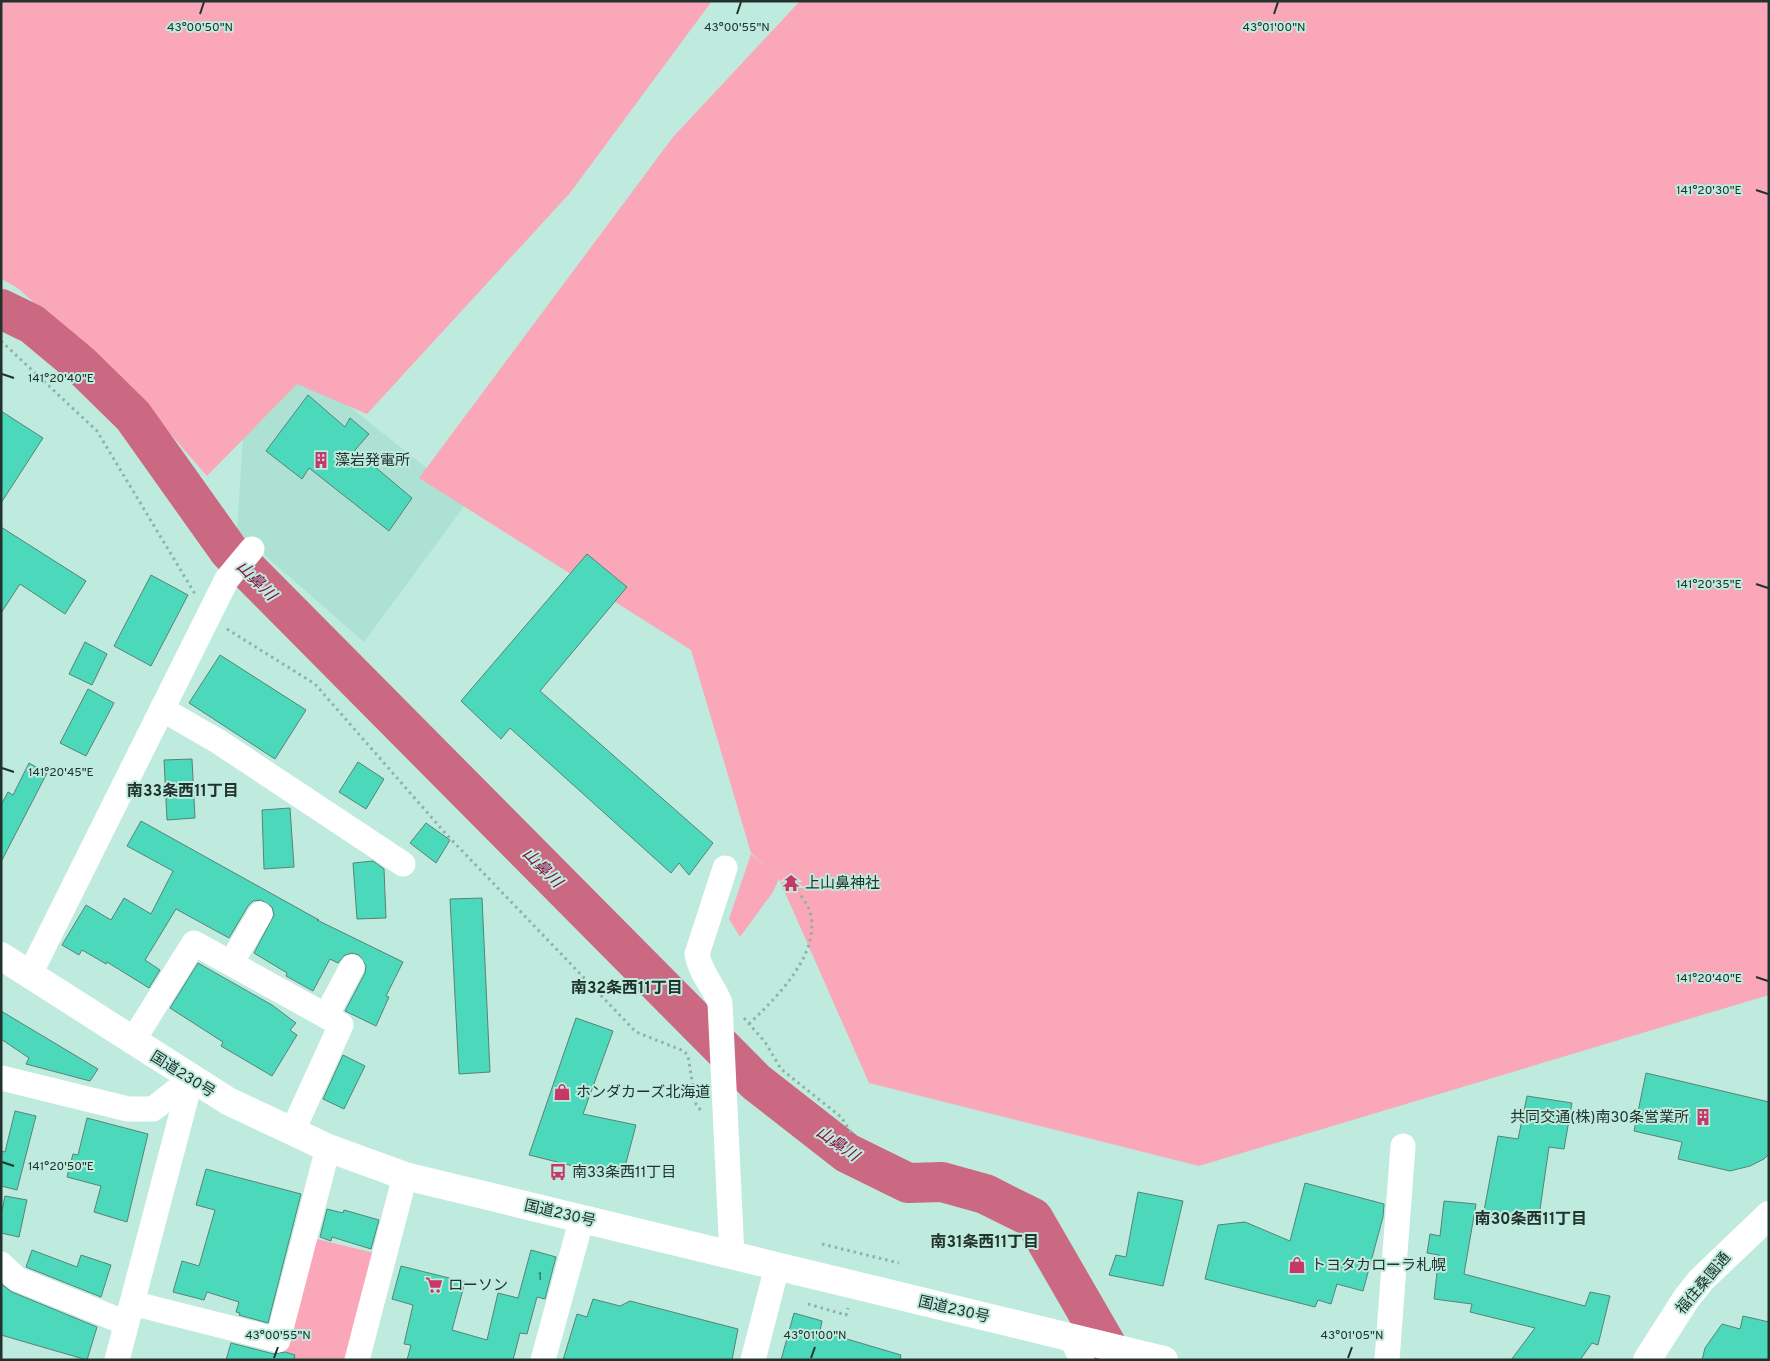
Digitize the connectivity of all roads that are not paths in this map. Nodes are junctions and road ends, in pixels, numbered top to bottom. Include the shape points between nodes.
1 (252, 549) dead end
2 (162, 709) junction
3 (403, 864) dead end
4 (725, 868) dead end
5 (260, 914) dead end
6 (1, 956) edge
7 (230, 963) junction
8 (352, 967) dead end
9 (30, 974) junction
10 (326, 1016) junction
11 (132, 1042) junction
12 (1, 1078) edge
13 (190, 1079) junction
14 (292, 1132) junction
15 (1403, 1146) dead end
16 (328, 1148) junction
17 (405, 1176) junction
18 (1769, 1215) edge
19 (582, 1218) junction
20 (732, 1256) junction
21 (1, 1264) edge
22 (777, 1267) junction
23 (129, 1313) junction
24 (1078, 1346) edge
25 (117, 1360) edge
26 (357, 1360) edge
27 (543, 1360) edge
28 (753, 1360) edge
29 (1164, 1360) edge
30 (1387, 1360) edge
31 (1647, 1360) edge

1 - 2 street via 227,579
2 - 3 street via 219,742
2 - 9 street
4 - 20 street via 698,954 699,968 715,989 730,1019 715,1119
5 - 7 street
6 - 9 main road, 国道230号
7 - 10 street
7 - 11 street via 194,943
8 - 10 street
9 - 11 main road, 国道230号
10 - 14 street via 341,1025
11 - 13 main road, 国道230号
12 - 13 street via 128,1110 153,1109
13 - 14 main road, 国道230号 via 248,1112
13 - 23 street
14 - 16 main road, 国道230号
15 - 30 street
16 - 17 main road, 国道230号
16 - 23 street via 278,1340
17 - 19 main road, 国道230号
17 - 26 street
18 - 31 main road, 福住桑園通 via 1701,1280
19 - 20 main road, 国道230号
19 - 27 street
20 - 22 main road, 国道230号
21 - 23 street via 17,1279
22 - 24 main road, 国道230号
22 - 28 street
23 - 25 street
24 - 29 main road, 国道230号

